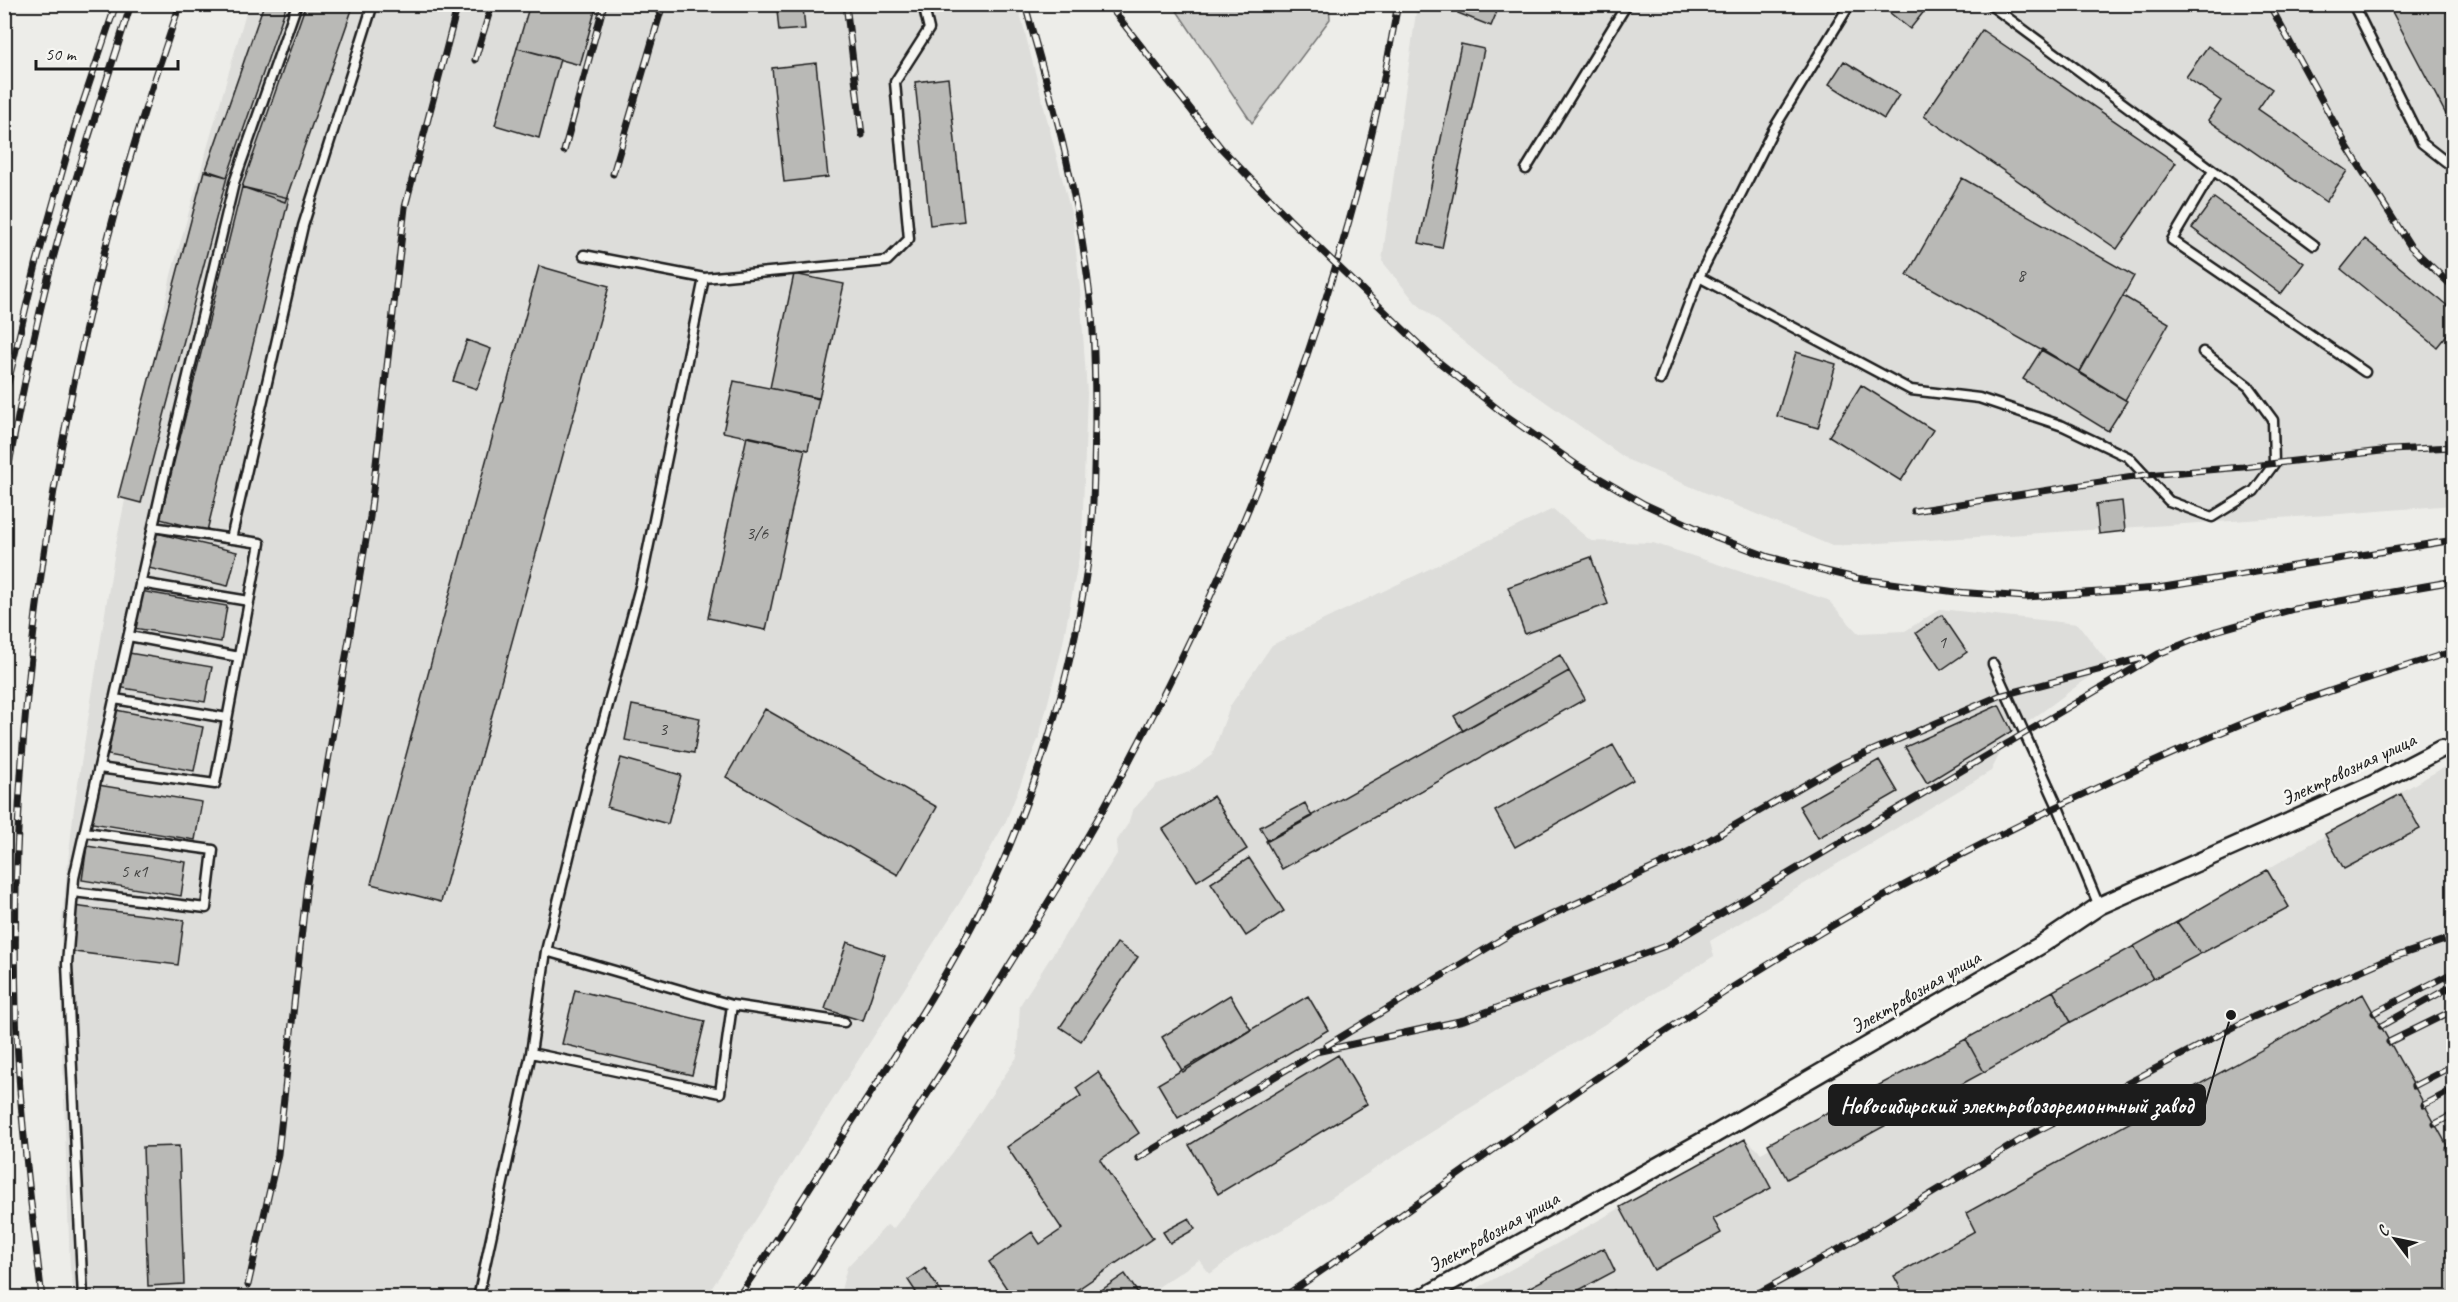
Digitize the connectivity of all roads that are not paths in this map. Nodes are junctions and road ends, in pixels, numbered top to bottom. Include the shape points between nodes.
1 (297, 4) edge
2 (373, 4) edge
3 (923, 4) edge
4 (1628, 4) edge
5 (1989, 4) edge
6 (2353, 4) edge
7 (1846, 5) edge
8 (2454, 168) edge
9 (1526, 169) dead end
10 (2213, 171) junction
11 (2314, 245) dead end
12 (584, 255) dead end
13 (1699, 277) junction
14 (704, 278) junction
15 (2203, 352) dead end
16 (2365, 372) dead end
17 (1660, 380) dead end
18 (153, 527) junction
19 (231, 539) junction
20 (140, 583) junction
21 (249, 600) junction
22 (129, 636) junction
23 (238, 657) junction
24 (1994, 664) dead end
25 (115, 699) junction
26 (227, 718) junction
27 (2441, 749) dead end
28 (99, 768) junction
29 (85, 832) junction
30 (73, 892) junction
31 (2099, 906) junction
32 (546, 951) junction
33 (732, 1005) junction
34 (843, 1023) dead end
35 (531, 1053) junction
36 (83, 1298) edge
37 (478, 1298) edge
38 (1422, 1298) edge

1 - 18 lane via 234,183
2 - 19 lane via 303,226
3 - 14 lane via 929,29 895,82 909,239 887,261
4 - 9 lane
5 - 10 lane
6 - 8 lane via 2422,143
7 - 13 lane via 1773,130
10 - 11 lane
10 - 16 lane via 2172,240
12 - 14 lane
13 - 15 lane via 1911,390 1979,398 2063,426 2128,457 2169,501 2212,518 2254,491 2274,464 2273,420 2248,386
13 - 17 lane
14 - 32 lane via 641,583
18 - 19 lane
18 - 20 lane
19 - 21 lane via 260,543
20 - 21 lane
20 - 22 lane
21 - 23 lane
22 - 23 lane
22 - 25 lane
23 - 26 lane
24 - 31 lane
25 - 26 lane
25 - 28 lane
26 - 28 lane via 215,784
27 - 31 street, Электровозная улица via 2372,785
28 - 29 lane
29 - 30 lane
29 - 30 lane via 213,850 206,908
30 - 36 lane via 67,964
31 - 38 street, Электровозная улица via 2041,945 1741,1119
32 - 33 lane
32 - 35 lane
33 - 34 lane
33 - 35 lane via 720,1093
35 - 37 lane

